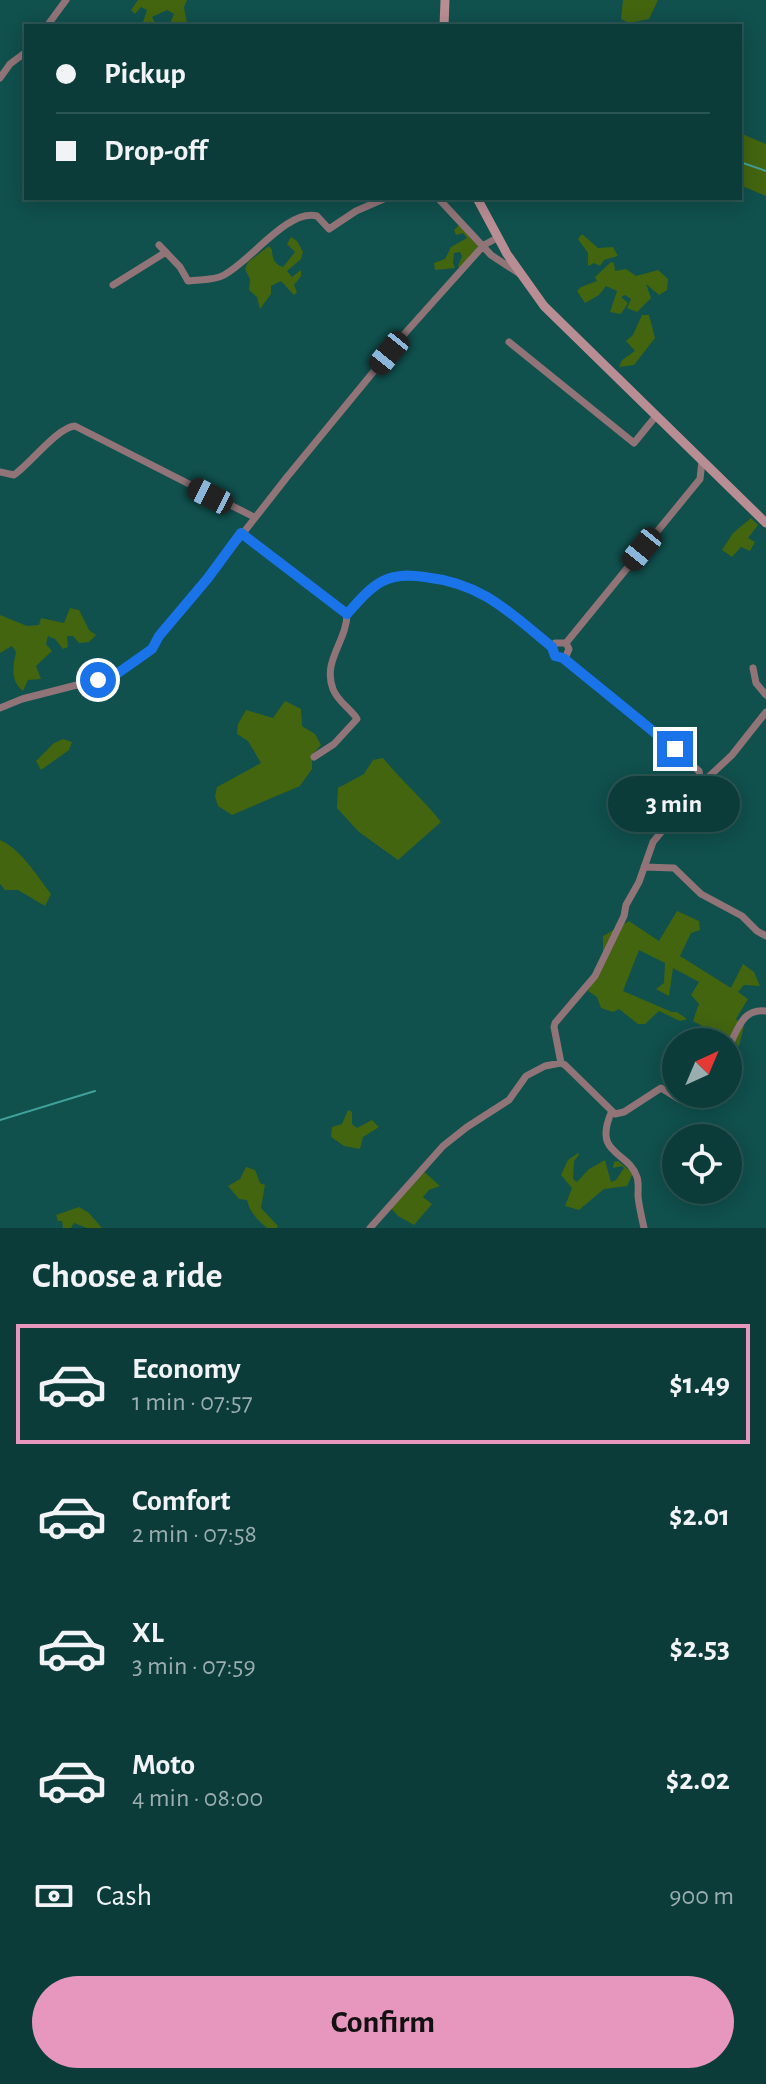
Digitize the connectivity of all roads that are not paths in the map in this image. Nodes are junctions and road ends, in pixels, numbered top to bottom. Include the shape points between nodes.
1 (66, 0) edge
2 (445, 0) edge
3 (48, 24) edge
4 (444, 24) edge
5 (24, 54) edge
6 (0, 78) edge
7 (381, 200) edge
8 (440, 200) edge
9 (478, 200) edge
10 (497, 238) junction
11 (159, 245) dead end
12 (484, 245) junction
13 (166, 252) junction
14 (520, 274) junction
15 (113, 285) dead end
16 (509, 342) dead end
17 (656, 416) junction
18 (702, 461) junction
19 (0, 472) edge
20 (720, 478) junction
21 (700, 479) junction
22 (254, 517) junction
23 (766, 523) edge
24 (241, 533) junction
25 (347, 614) junction
26 (566, 643) junction
27 (552, 647) junction
28 (563, 658) junction
29 (753, 668) dead end
30 (766, 695) edge
31 (1, 706) edge
32 (766, 712) edge
33 (314, 757) dead end
34 (701, 784) junction
35 (644, 867) junction
36 (766, 936) edge
37 (766, 1011) edge
38 (739, 1028) edge
39 (561, 1063) junction
40 (662, 1089) edge
41 (611, 1113) junction
42 (370, 1228) edge
43 (644, 1228) edge

1 - 3 street
2 - 4 street
5 - 6 street
7 - 13 street via 329,229 317,216 298,217 217,278 188,281
8 - 12 street
9 - 10 street
10 - 12 street
10 - 14 street
11 - 13 street
12 - 14 street
12 - 22 street
13 - 15 street
14 - 17 street via 562,325
16 - 17 street via 634,443
17 - 18 street
18 - 20 street
18 - 21 street
19 - 22 street via 14,475 60,431 75,426
20 - 21 street
20 - 23 street
21 - 26 street
22 - 24 street
24 - 25 street
24 - 31 street via 140,658 110,677
25 - 27 street via 389,578 438,579 486,594
25 - 33 street via 331,680 334,693 357,719
26 - 27 street
26 - 28 street via 569,649
27 - 28 street via 555,656
28 - 34 street via 699,771
29 - 30 street
32 - 34 street
34 - 35 street via 653,842
35 - 36 street via 674,868 701,894
35 - 39 street via 590,985 555,1023
37 - 38 street via 751,1012
39 - 41 street
39 - 42 street via 526,1076 509,1100 443,1146
40 - 41 street via 624,1112
41 - 43 street via 608,1142 638,1179

